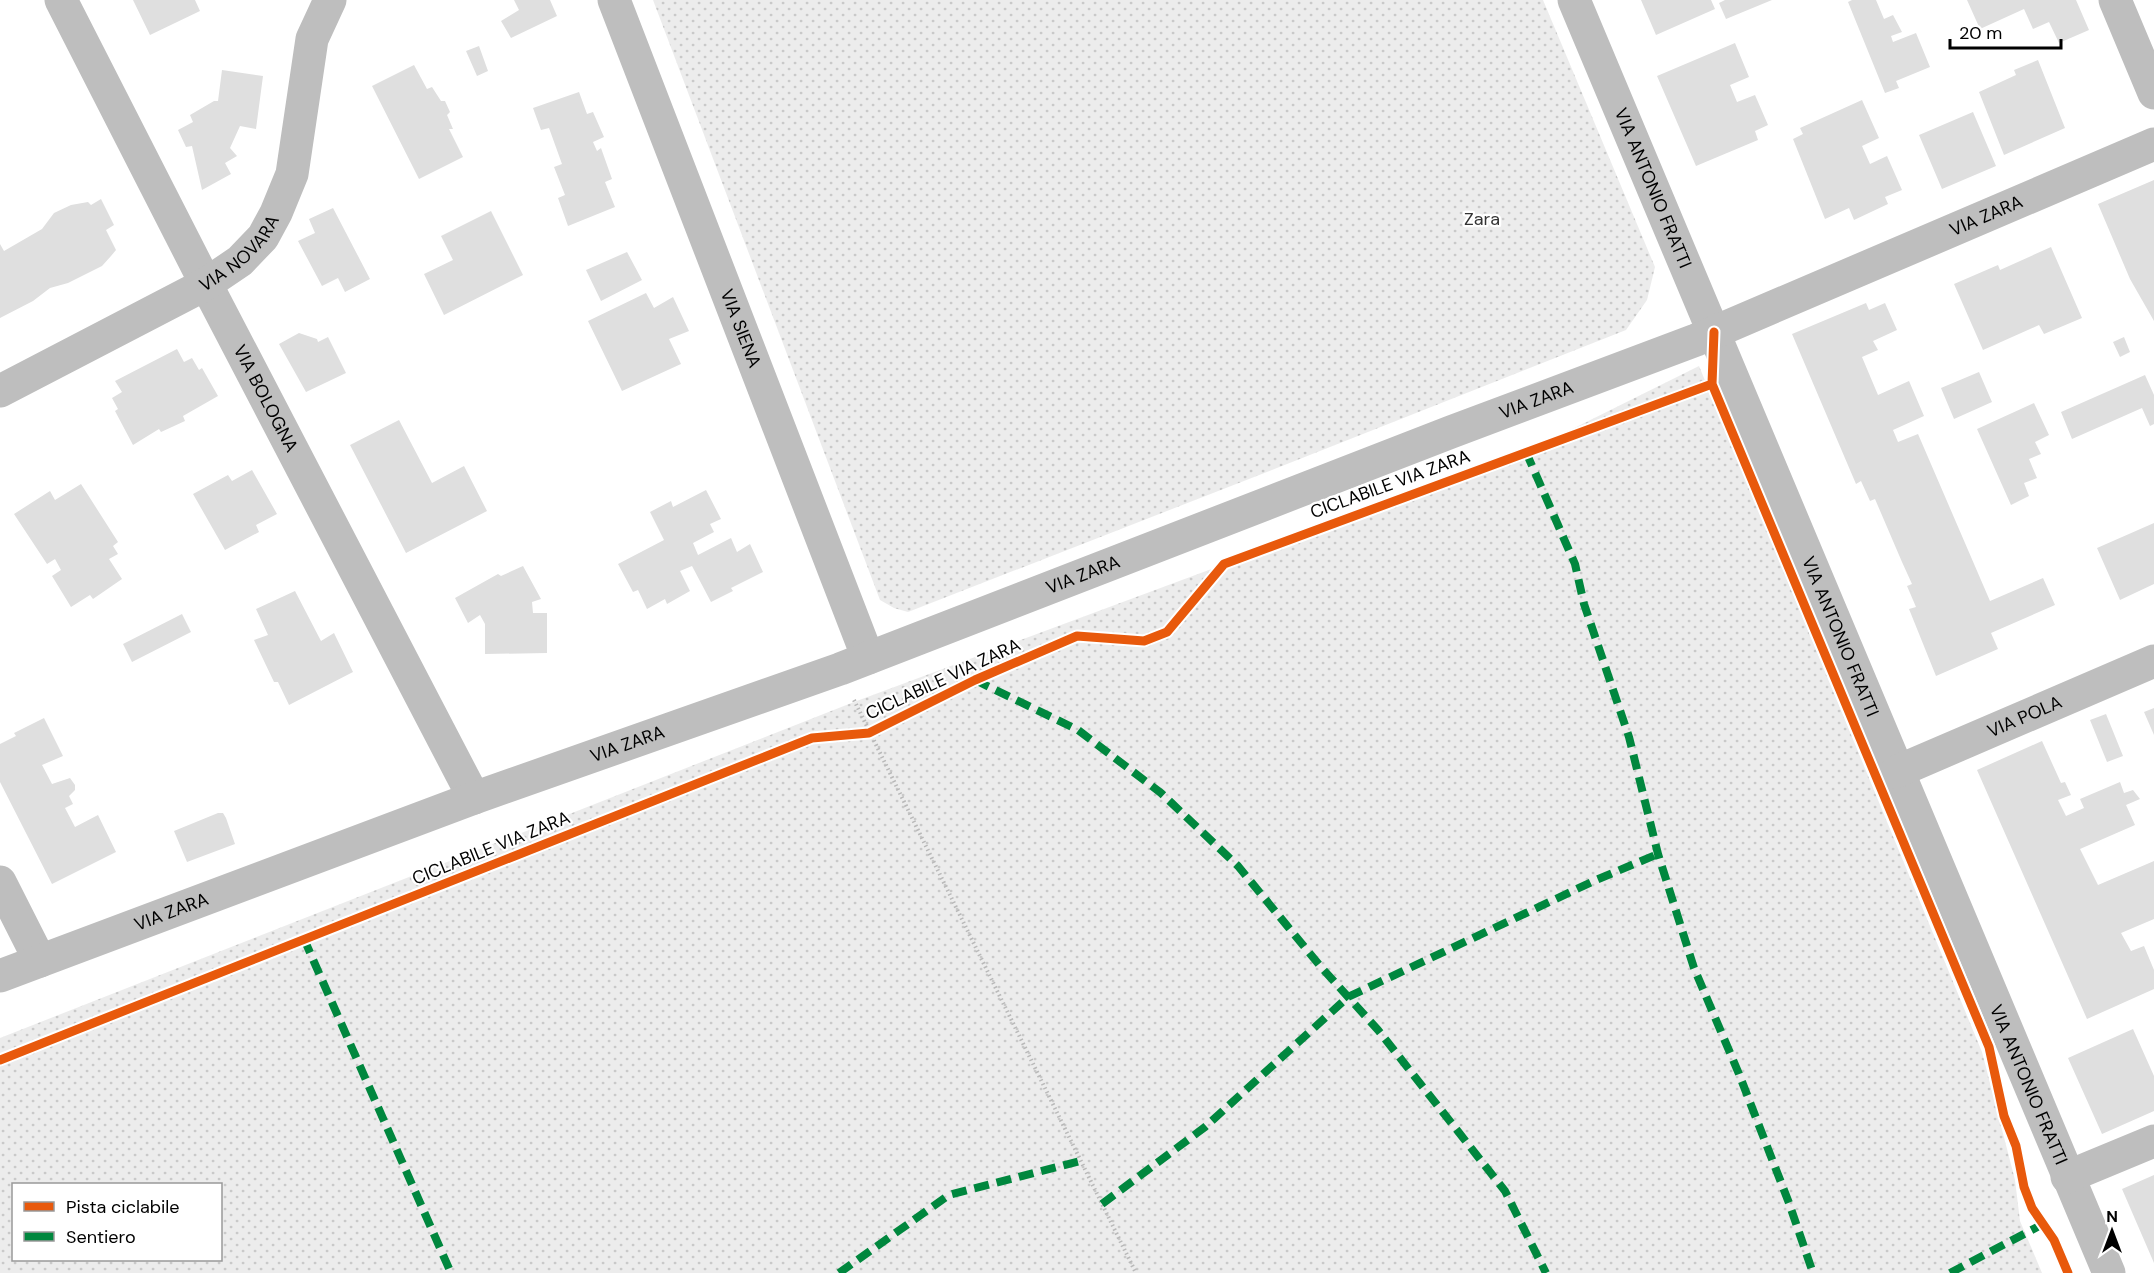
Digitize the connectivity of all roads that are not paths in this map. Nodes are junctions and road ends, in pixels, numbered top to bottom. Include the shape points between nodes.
1 (61, 0) edge
2 (330, 0) edge
3 (614, 0) edge
4 (1574, 0) edge
5 (2115, 0) edge
6 (2154, 93) edge
7 (2154, 144) edge
8 (206, 284) junction
9 (1714, 333) junction
10 (0, 391) edge
11 (2154, 661) edge
12 (854, 663) junction
13 (1896, 772) junction
14 (474, 798) junction
15 (0, 882) edge
16 (40, 961) junction
17 (0, 976) edge
18 (2154, 1141) edge
19 (2067, 1177) junction
20 (2109, 1273) edge

1 - 8 street, VIA BOLOGNA
2 - 8 street, VIA NOVARA via 312,39 292,174 276,213 263,237 246,255
3 - 12 street, VIA SIENA
4 - 9 street, VIA ANTONIO FRATTI
5 - 6 street
7 - 9 street, VIA ZARA
8 - 10 street, VIA NOVARA
8 - 14 street, VIA BOLOGNA
9 - 12 street, VIA ZARA
9 - 13 street, VIA ANTONIO FRATTI
11 - 13 street, VIA POLA
12 - 14 street, VIA ZARA
13 - 19 street, VIA ANTONIO FRATTI
14 - 16 street, VIA ZARA
15 - 16 street
16 - 17 street, VIA ZARA
18 - 19 street
19 - 20 street, VIA ANTONIO FRATTI

